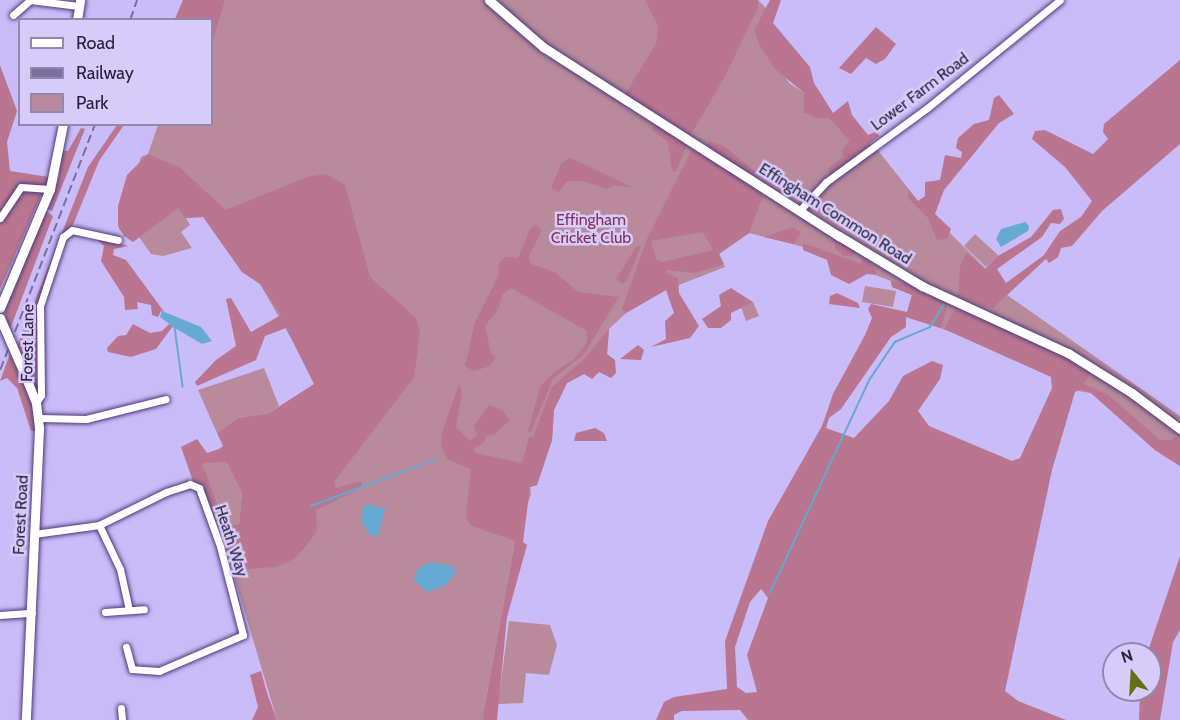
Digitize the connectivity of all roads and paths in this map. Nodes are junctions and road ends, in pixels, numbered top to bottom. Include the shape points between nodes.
1 (489, 0) edge
2 (1060, 0) edge
3 (79, 3) edge
4 (13, 15) dead end
5 (77, 18) edge
6 (63, 126) edge
7 (50, 189) junction
8 (800, 210) junction
9 (0, 218) edge
10 (118, 240) dead end
11 (0, 308) edge
12 (0, 318) edge
13 (166, 399) dead end
14 (36, 403) junction
15 (39, 417) junction
16 (1180, 429) edge
17 (99, 525) junction
18 (34, 534) junction
19 (144, 609) dead end
20 (129, 610) junction
21 (105, 612) dead end
22 (32, 613) junction
23 (0, 615) edge
24 (126, 647) dead end
25 (121, 708) dead end
26 (26, 720) edge
27 (122, 720) edge

1 - 8 street, Effingham Common Road via 543,47
2 - 8 street, Lower Farm Road via 927,108 826,182
3 - 4 street via 30,0
3 - 5 street
6 - 7 street
7 - 9 street via 21,187
7 - 11 street
8 - 16 street, Effingham Common Road via 922,286 1068,353
10 - 14 street, Forest Lane via 75,230 63,237 40,306 41,395
12 - 14 street, Forest Road, bridge
13 - 15 street via 86,418
14 - 15 street, Forest Road
15 - 18 street, Forest Road
17 - 18 street, Heath Way
17 - 20 street via 120,569
17 - 24 street, Heath Way via 166,492 190,484 197,486 220,546 244,633 241,639 159,671 132,669
18 - 22 street, Forest Road
19 - 20 street
20 - 21 street
22 - 23 street
22 - 26 street, Forest Road
25 - 27 street

